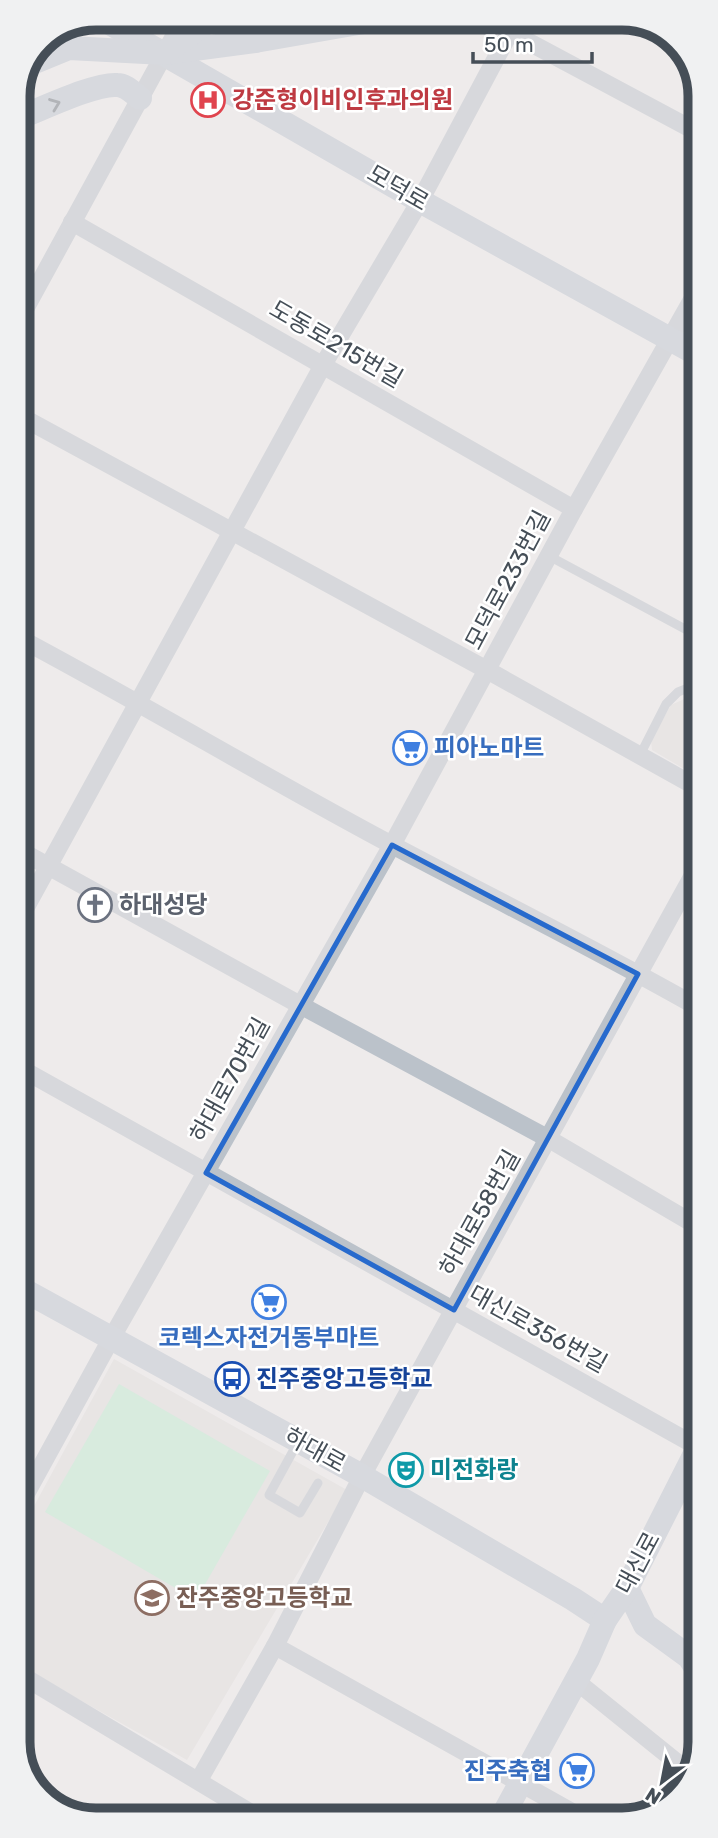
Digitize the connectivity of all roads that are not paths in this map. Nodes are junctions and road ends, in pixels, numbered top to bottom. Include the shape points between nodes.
1 (123, 30) edge
2 (177, 30) edge
3 (196, 30) edge
4 (247, 30) edge
5 (318, 30) edge
6 (506, 30) edge
7 (518, 30) edge
8 (254, 41) junction
9 (69, 48) junction
10 (164, 53) junction
11 (41, 60) edge
12 (92, 90) junction
13 (140, 98) junction
14 (30, 113) edge
15 (688, 127) edge
16 (420, 201) junction
17 (72, 222) junction
18 (30, 299) edge
19 (688, 308) edge
20 (671, 341) junction
21 (688, 350) edge
22 (323, 365) junction
23 (30, 422) edge
24 (574, 509) junction
25 (233, 532) junction
26 (549, 556) junction
27 (688, 631) edge
28 (30, 644) edge
29 (487, 670) junction
30 (688, 688) edge
31 (137, 701) junction
32 (640, 755) junction
33 (688, 782) edge
34 (392, 845) junction
35 (30, 855) edge
36 (48, 865) junction
37 (688, 884) edge
38 (30, 899) edge
39 (638, 974) junction
40 (688, 1002) edge
41 (300, 1005) junction
42 (30, 1074) edge
43 (550, 1139) junction
44 (206, 1173) junction
45 (688, 1221) edge
46 (30, 1294) edge
47 (454, 1310) junction
48 (111, 1339) junction
49 (688, 1440) edge
50 (299, 1441) junction
51 (688, 1468) edge
52 (362, 1476) junction
53 (318, 1483) dead end
54 (30, 1487) edge
55 (627, 1588) junction
56 (605, 1620) junction
57 (275, 1646) junction
58 (688, 1657) edge
59 (30, 1680) edge
60 (576, 1681) junction
61 (683, 1768) edge
62 (199, 1780) junction
63 (520, 1785) junction
64 (244, 1808) edge
65 (507, 1808) edge
66 (564, 1808) edge

1 - 10 street, 모덕로
2 - 10 street
3 - 10 street
4 - 8 street
5 - 8 street
6 - 16 street
7 - 15 street
8 - 10 street
9 - 10 street
9 - 11 street
9 - 12 street via 94,67
10 - 13 street
10 - 16 street, 모덕로
12 - 13 street via 114,84
14 -> 12 street
13 - 17 street
16 - 20 street, 모덕로
16 - 22 street
17 - 18 street
17 - 22 street, 도동로215번길
19 - 20 street, 모덕로233번길
20 - 21 street, 모덕로
20 - 24 street, 모덕로233번길
22 - 24 street, 도동로215번길
22 - 25 street
23 - 25 street
24 - 26 street, 모덕로233번길
25 - 29 street
25 - 31 street
26 - 27 lane
26 - 29 street, 모덕로233번길
28 - 31 street
29 - 32 street
29 - 34 street, 모덕로233번길
30 - 32 lane via 666,704
31 - 34 street
31 - 36 street
32 - 33 street
34 - 39 street
34 - 41 street, 하대로70번길
35 - 36 street
36 - 38 street
36 - 41 street
37 - 39 street, 하대로58번길
39 - 40 street
39 - 43 street, 하대로58번길
41 - 43 street
41 - 44 street, 하대로70번길
42 - 44 street, 대신로356번길
43 - 45 street
43 - 47 street, 하대로58번길
44 - 47 street, 대신로356번길
44 - 48 street, 하대로70번길
46 - 48 street, 하대로
47 - 49 street, 대신로356번길
47 - 52 street, 하대로58번길
48 - 50 street, 하대로
48 - 54 street, 하대로70번길
50 - 52 street, 하대로
50 - 53 lane via 269,1495 300,1513
51 - 55 street, 대신로
52 - 56 street, 하대로
52 - 57 street, 하대로58번길
55 - 56 street, 대신로
55 - 58 street via 645,1625
56 - 60 street, 대신로
57 - 62 street, 하대로58번길
57 - 63 street
59 - 62 street
60 - 61 street
60 - 63 street, 대신로
62 - 64 street
63 - 65 street, 대신로
63 - 66 street

